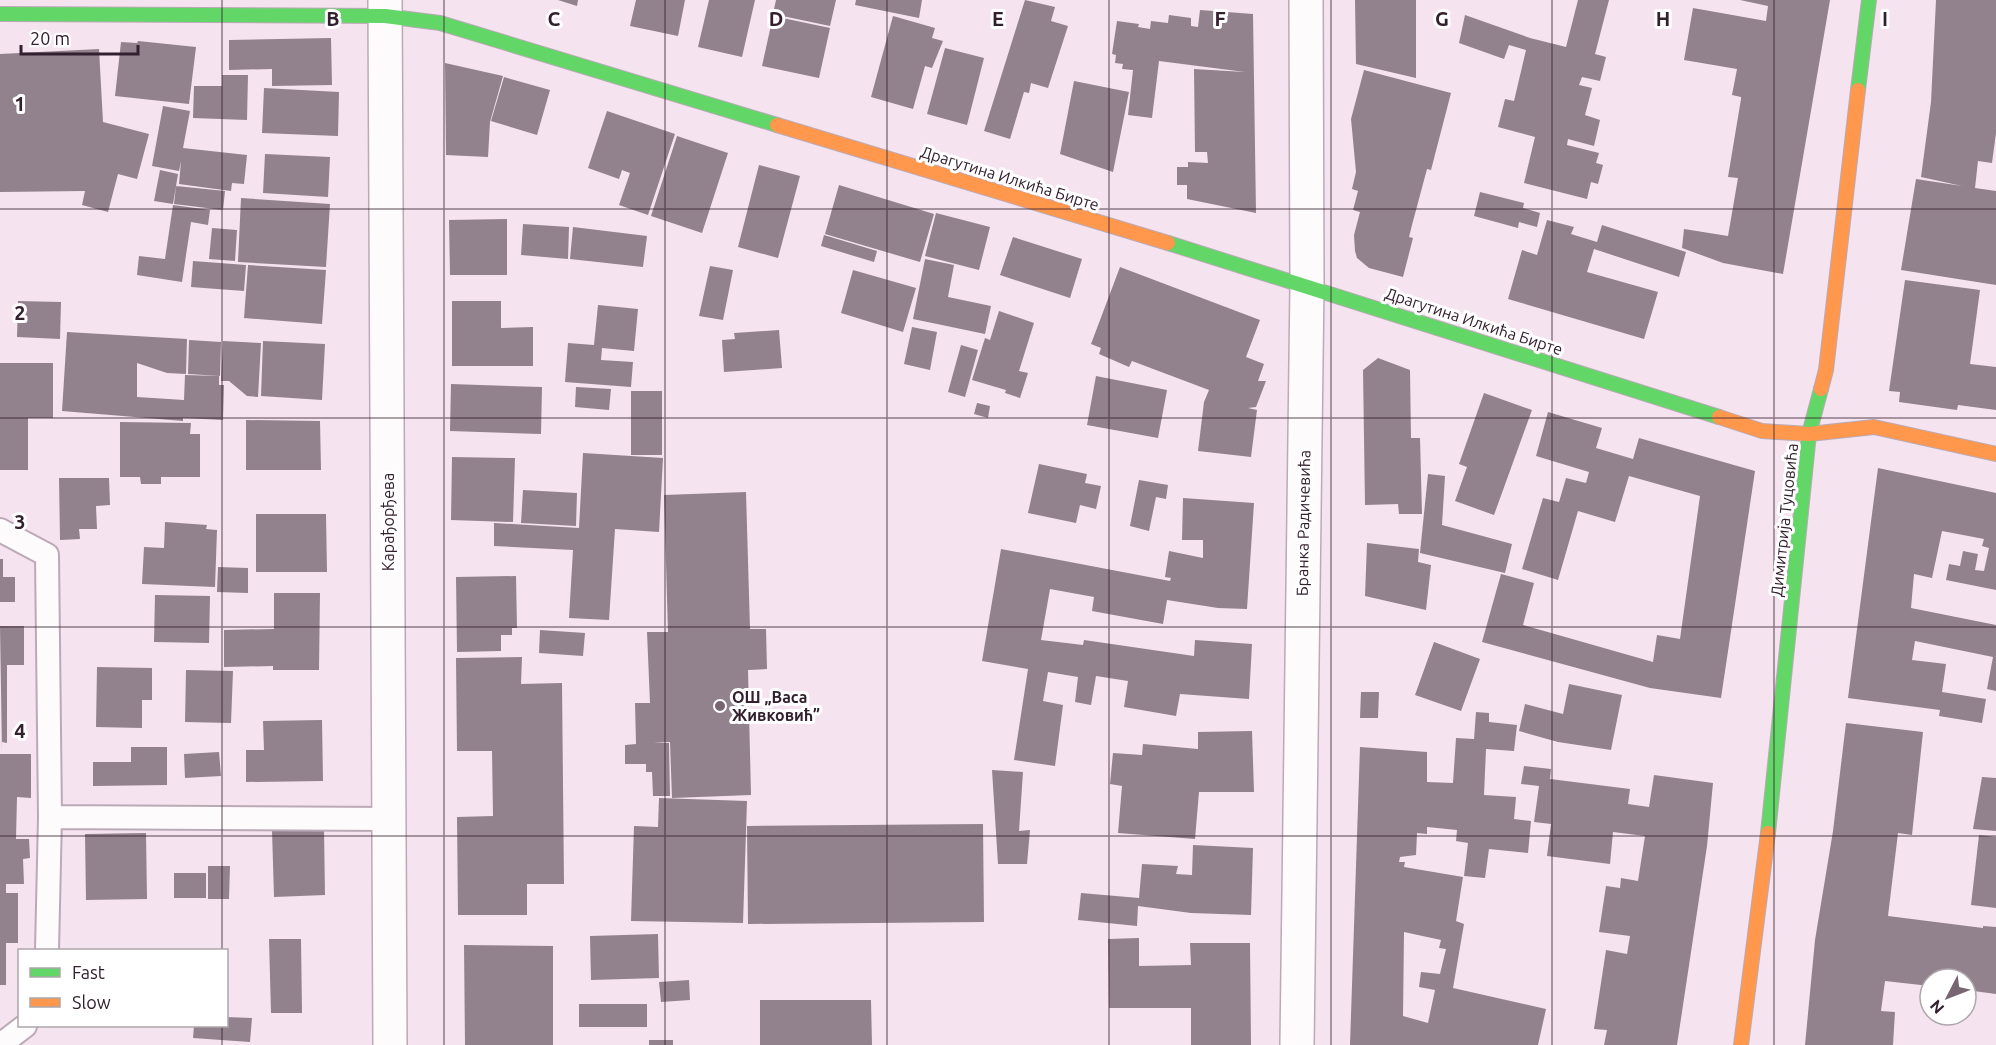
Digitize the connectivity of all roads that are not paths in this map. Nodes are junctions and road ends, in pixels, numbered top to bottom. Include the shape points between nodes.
1 (1306, 0) edge
2 (1869, 0) edge
3 (385, 8) edge
4 (0, 14) edge
5 (1306, 285) junction
6 (1809, 434) junction
7 (1996, 454) edge
8 (0, 530) edge
9 (50, 817) junction
10 (390, 819) junction
11 (47, 949) edge
12 (24, 1027) edge
13 (0, 1045) edge
14 (390, 1045) edge
15 (1297, 1045) edge
16 (1740, 1045) edge

1 - 5 street, Бранка Радичевића
2 - 6 street, Димитрија Туцовића via 1826,370
3 - 4 street, Драгутина Илкића Бирте
3 - 5 street, Драгутина Илкића Бирте
3 - 10 street, Карађорђева
5 - 6 street, Драгутина Илкића Бирте via 1762,431
5 - 15 street, Бранка Радичевића
6 - 7 street, Драгутина Илкића Бирте via 1874,427
6 - 16 street, Димитрија Туцовића via 1767,844
8 - 9 lane via 47,555
9 - 10 lane
9 - 11 lane
10 - 14 street, Карађорђева
12 - 13 lane

